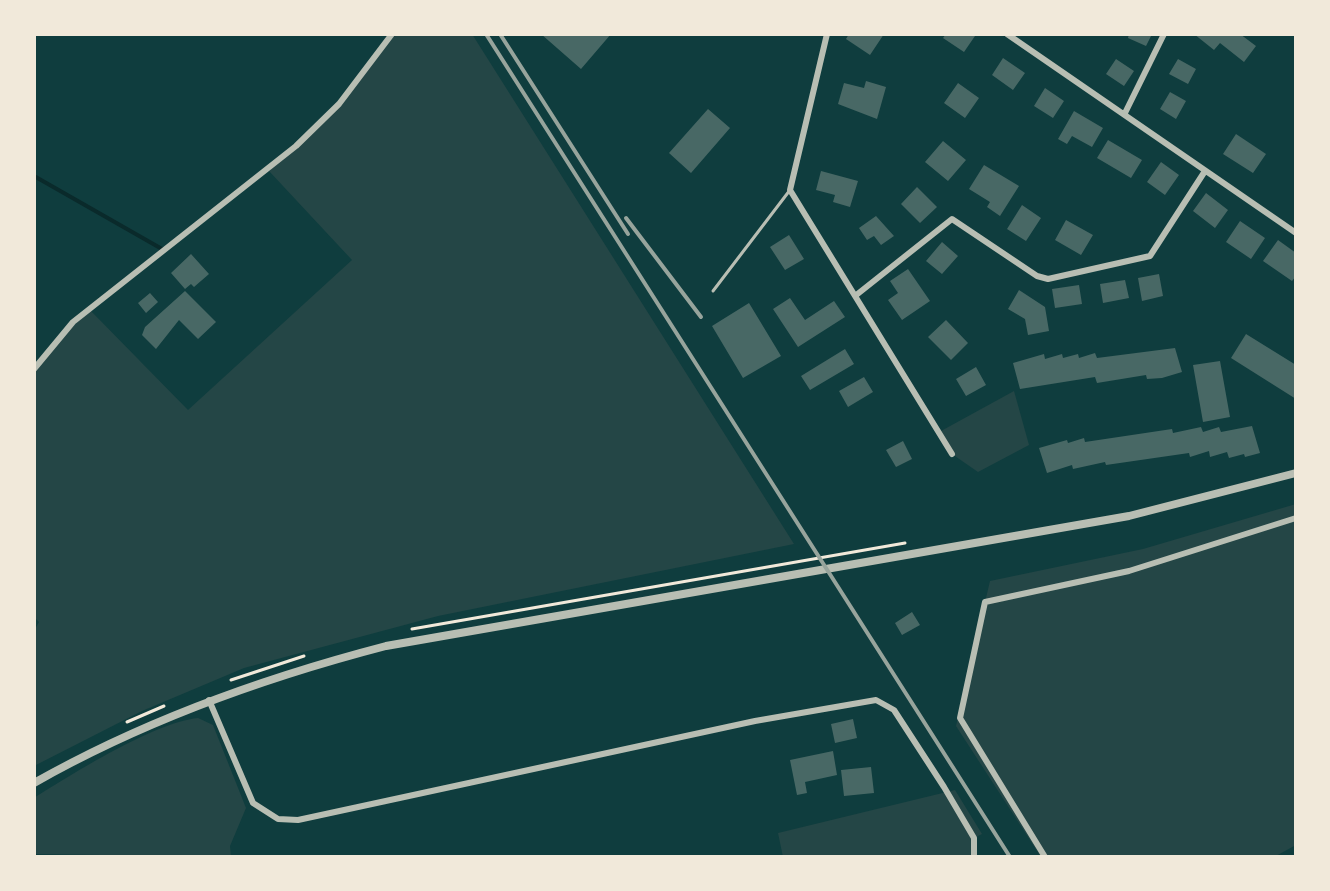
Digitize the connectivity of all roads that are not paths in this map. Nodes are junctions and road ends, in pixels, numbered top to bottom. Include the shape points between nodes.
1 (392, 34) edge
2 (827, 34) edge
3 (1007, 34) edge
4 (1164, 34) edge
5 (1125, 113) junction
6 (1205, 171) junction
7 (790, 190) junction
8 (1296, 233) edge
9 (713, 291) dead end
10 (855, 296) junction
11 (34, 369) edge
12 (952, 454) dead end
13 (1296, 473) edge
14 (1296, 518) edge
15 (209, 700) junction
16 (34, 783) edge
17 (974, 857) edge
18 (1045, 857) edge

1 - 11 street via 339,104 296,146 73,322
2 - 7 street
3 - 5 street
4 - 5 street
5 - 6 street
6 - 8 street
6 - 10 street via 1150,256 1048,279 952,219
7 - 9 lane
7 - 10 street
10 - 12 street
13 - 15 street via 1129,516 386,646
14 - 18 street via 1129,571 985,602 960,718
15 - 16 street
15 - 17 street via 253,803 278,819 298,820 755,721 876,700 894,710 944,787 974,838

